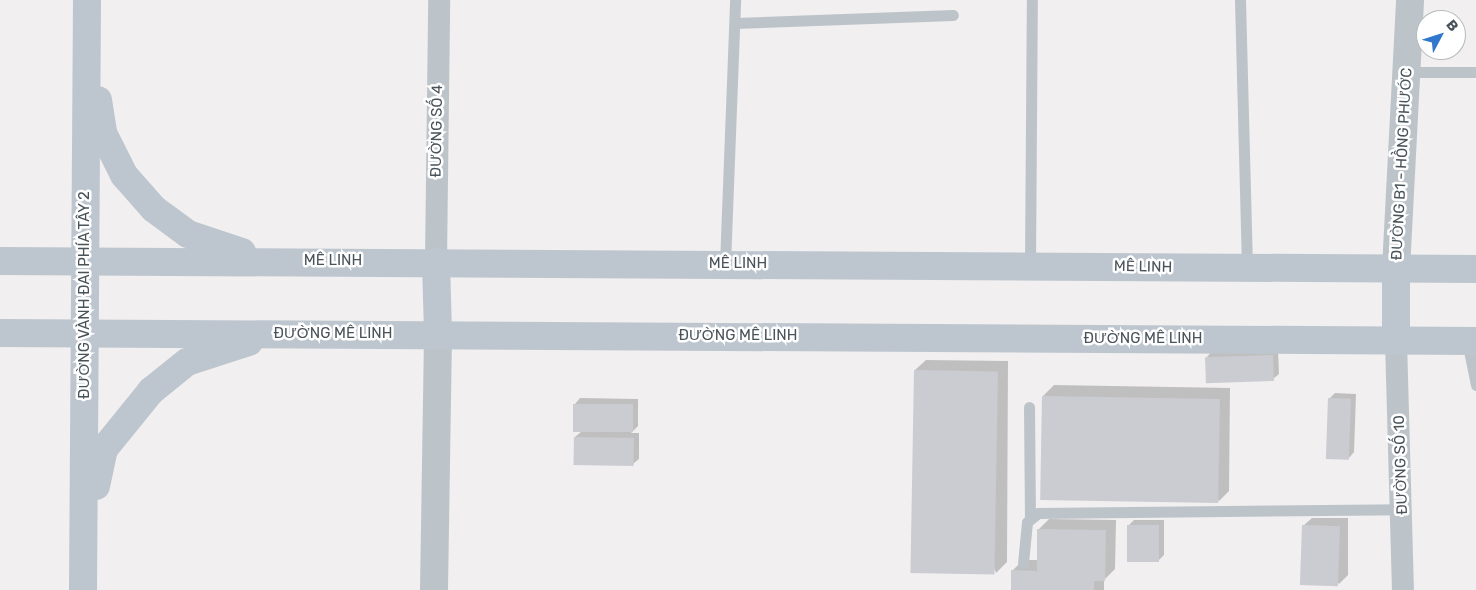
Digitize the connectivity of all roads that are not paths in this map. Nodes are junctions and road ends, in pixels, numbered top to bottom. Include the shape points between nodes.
1 (87, 0) edge
2 (91, 0) edge
3 (439, 0) edge
4 (734, 0) edge
5 (1032, 0) edge
6 (1240, 0) edge
7 (1410, 0) edge
8 (953, 15) dead end
9 (735, 23) junction
10 (1408, 72) junction
11 (1476, 72) edge
12 (85, 260) junction
13 (0, 261) edge
14 (302, 261) junction
15 (436, 262) junction
16 (725, 264) junction
17 (1030, 266) junction
18 (1247, 268) junction
19 (1396, 269) junction
20 (1476, 269) edge
21 (86, 332) junction
22 (0, 333) edge
23 (295, 333) junction
24 (438, 334) junction
25 (1396, 341) junction
26 (1471, 341) edge
27 (1476, 385) edge
28 (1029, 406) dead end
29 (1404, 509) junction
30 (1030, 516) junction
31 (1023, 563) dead end
32 (83, 590) edge
33 (94, 590) edge
34 (434, 590) edge
35 (1403, 590) edge

1 - 12 main road, ĐƯỜNG VÀNH ĐAI PHÍA TÂY 2
2 - 14 main road via 94,76 103,133 124,175 154,209 188,234 233,250
3 - 15 street, ĐƯỜNG SỐ 4
4 - 9 lane
5 - 17 lane
6 - 18 lane
7 - 10 street, ĐƯỜNG B1 - HỒNG PHƯỚC
8 - 9 lane
9 - 16 lane
10 - 11 lane
10 - 19 street, ĐƯỜNG B1 - HỒNG PHƯỚC
12 - 13 main road, MÊ LINH
12 - 14 main road, MÊ LINH
12 - 21 main road, ĐƯỜNG VÀNH ĐAI PHÍA TÂY 2
14 - 15 main road, MÊ LINH
15 - 16 main road, MÊ LINH
15 - 24 main road
16 - 17 main road, MÊ LINH
17 - 18 main road, MÊ LINH
18 - 19 main road, MÊ LINH
19 - 20 main road, MÊ LINH
19 - 25 main road
21 - 22 main road, ĐƯỜNG MÊ LINH
21 - 23 main road, ĐƯỜNG MÊ LINH
21 - 32 main road, ĐƯỜNG VÀNH ĐAI PHÍA TÂY 2
23 - 24 main road, ĐƯỜNG MÊ LINH
23 - 33 main road via 228,346 187,362 126,418 104,450 95,494
24 - 25 main road, ĐƯỜNG MÊ LINH
24 - 34 street
25 - 26 main road, ĐƯỜNG MÊ LINH
25 - 29 street, ĐƯỜNG SỐ 10
26 - 27 lane
28 - 30 lane
29 - 30 lane
29 - 35 street, ĐƯỜNG SỐ 10
30 - 31 lane

